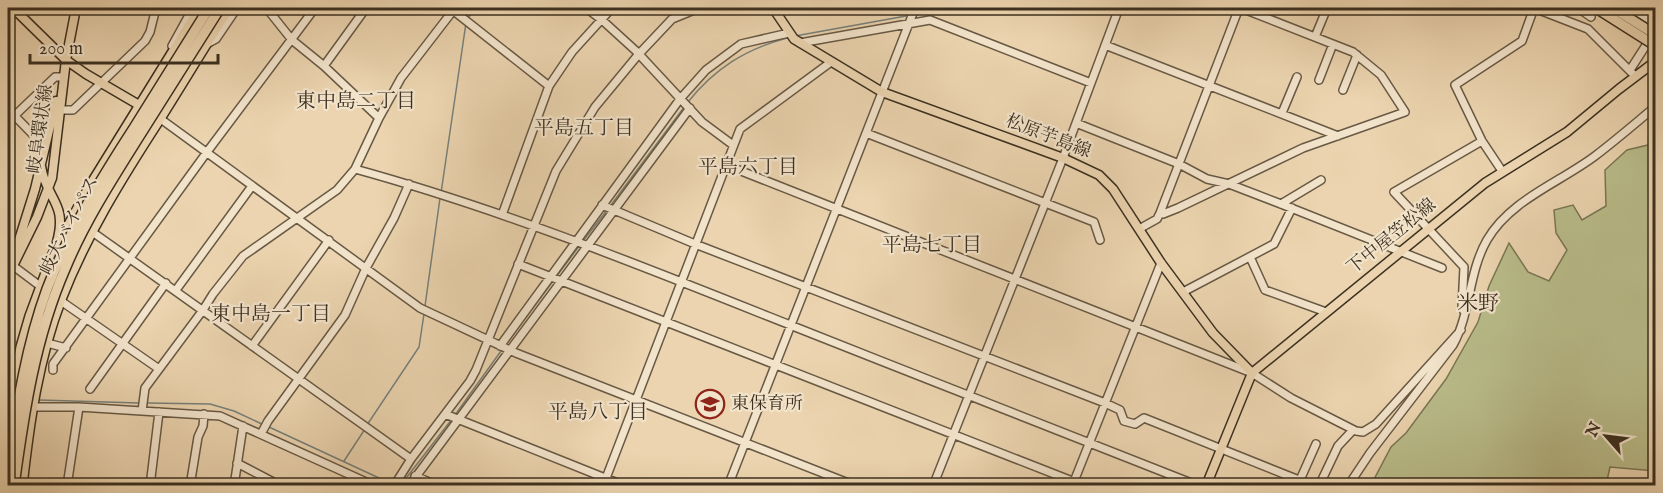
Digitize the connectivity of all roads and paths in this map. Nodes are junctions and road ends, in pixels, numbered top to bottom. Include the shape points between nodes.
1 (76, 8) edge
2 (156, 8) edge
3 (209, 8) edge
4 (220, 8) edge
5 (229, 8) edge
6 (237, 8) edge
7 (254, 8) edge
8 (315, 8) edge
9 (366, 8) edge
10 (452, 8) edge
11 (586, 8) edge
12 (612, 8) edge
13 (699, 8) edge
14 (773, 8) edge
15 (915, 8) edge
16 (1119, 8) edge
17 (1240, 8) edge
18 (1327, 8) edge
19 (1534, 8) edge
20 (1578, 8) edge
21 (1596, 8) edge
22 (1613, 8) edge
23 (1630, 8) edge
24 (16, 9) edge
25 (197, 9) edge
26 (688, 9) edge
27 (1591, 17) dead end
28 (8, 19) edge
29 (602, 20) junction
30 (908, 24) junction
31 (1656, 24) edge
32 (1656, 33) edge
33 (793, 37) junction
34 (1315, 37) junction
35 (292, 40) junction
36 (1333, 44) junction
37 (206, 45) junction
38 (1105, 45) junction
39 (1656, 46) edge
40 (638, 55) junction
41 (1357, 55) junction
42 (66, 60) junction
43 (1655, 61) edge
44 (831, 62) junction
45 (324, 66) junction
46 (1632, 73) junction
47 (61, 77) junction
48 (1297, 77) dead end
49 (1319, 80) dead end
50 (101, 83) junction
51 (1091, 83) junction
52 (1209, 85) junction
53 (549, 87) junction
54 (1343, 90) dead end
55 (882, 93) junction
56 (685, 104) junction
57 (139, 105) junction
58 (1656, 106) edge
59 (8, 110) edge
60 (59, 110) junction
61 (1282, 113) junction
62 (14, 116) junction
63 (160, 118) junction
64 (379, 118) junction
65 (8, 122) edge
66 (1076, 123) junction
67 (866, 134) junction
68 (1338, 136) junction
69 (1482, 141) junction
70 (733, 145) junction
71 (45, 147) junction
72 (207, 152) junction
73 (1063, 158) junction
74 (42, 160) junction
75 (1179, 164) junction
76 (726, 165) junction
77 (356, 169) junction
78 (1502, 171) junction
79 (1321, 180) dead end
80 (409, 184) junction
81 (1229, 184) junction
82 (252, 186) junction
83 (49, 188) junction
84 (1044, 202) junction
85 (1281, 204) junction
86 (608, 208) junction
87 (837, 208) junction
88 (1292, 208) junction
89 (1160, 213) junction
90 (502, 215) junction
91 (298, 218) junction
92 (534, 225) junction
93 (1139, 229) junction
94 (1429, 229) junction
95 (91, 231) junction
96 (329, 240) junction
97 (1100, 240) dead end
98 (582, 243) junction
99 (696, 244) junction
100 (1401, 252) junction
101 (53, 254) junction
102 (1250, 257) junction
103 (131, 258) junction
104 (1161, 263) junction
105 (518, 264) junction
106 (9, 266) edge
107 (366, 267) junction
108 (1442, 268) dead end
109 (8, 276) edge
110 (555, 279) junction
111 (1014, 280) junction
112 (681, 281) junction
113 (166, 283) junction
114 (40, 286) junction
115 (806, 287) junction
116 (176, 290) junction
117 (1183, 292) junction
118 (60, 301) junction
119 (203, 310) junction
120 (1326, 312) junction
121 (1465, 314) junction
122 (87, 319) junction
123 (666, 322) junction
124 (791, 325) junction
125 (52, 327) junction
126 (1135, 327) junction
127 (1461, 330) junction
128 (488, 340) junction
129 (47, 343) junction
130 (123, 343) junction
131 (252, 346) junction
132 (66, 348) junction
133 (504, 348) junction
134 (984, 357) junction
135 (775, 364) junction
136 (159, 369) junction
137 (52, 370) dead end
138 (1252, 373) junction
139 (298, 379) junction
140 (32, 383) junction
141 (90, 389) dead end
142 (969, 395) junction
143 (636, 399) junction
144 (1105, 403) junction
145 (34, 407) junction
146 (79, 407) junction
147 (21, 408) junction
148 (142, 409) junction
149 (8, 411) edge
150 (159, 412) junction
151 (204, 414) junction
152 (452, 417) junction
153 (243, 426) junction
154 (264, 428) junction
155 (1353, 430) junction
156 (954, 434) junction
157 (745, 442) junction
158 (1090, 443) junction
159 (1316, 444) dead end
160 (1222, 448) junction
161 (411, 459) junction
162 (237, 463) junction
163 (8, 467) edge
164 (415, 476) junction
165 (396, 482) edge
166 (604, 482) edge
167 (1300, 482) edge
168 (1073, 483) edge
169 (14, 486) edge
170 (22, 486) edge
171 (67, 486) edge
172 (150, 486) edge
173 (190, 486) edge
174 (234, 486) edge
175 (281, 486) edge
176 (375, 486) edge
177 (409, 486) edge
178 (439, 486) edge
179 (625, 486) edge
180 (728, 486) edge
181 (856, 486) edge
182 (933, 486) edge
183 (1085, 486) edge
184 (1198, 486) edge
185 (1206, 486) edge
186 (1314, 486) edge
187 (1319, 486) edge
188 (1348, 486) edge

1 - 42 main road
2 - 50 street via 148,37
3 - 163 highway, 岐大バイパス, bridge via 94,193 56,267 29,348
4 - 169 highway, 岐大バイパス, bridge via 111,181 64,270 38,348
5 - 37 highway
6 - 37 street via 216,39
7 - 35 street via 268,10
8 - 35 street
9 - 45 street
10 - 53 street
10 - 64 street via 401,78
11 - 29 street
12 - 29 street
13 - 26 street
14 - 33 main road, 松原芋島線
15 - 30 street
16 - 38 street
17 - 34 street
17 - 52 street
18 - 34 street
19 - 46 street via 1588,29
19 - 69 street via 1522,41 1455,85
20 - 27 street
21 - 39 highway, bridge
22 - 32 highway, bridge
23 - 31 street
24 - 28 street
24 - 42 main road
25 - 57 highway
26 - 40 street via 672,19
29 - 40 street
29 - 53 street via 572,52
30 - 33 street
30 - 51 street via 930,20
30 - 55 street
32 - 46 street
33 - 44 main road, 松原芋島線
33 - 56 street via 741,44 706,70
34 - 36 street
35 - 45 street
35 - 72 street
36 - 41 street
36 - 49 street
37 - 63 highway
38 - 51 street
38 - 52 street
40 - 56 street
40 - 92 street via 595,107 556,171
41 - 54 street
41 - 68 street via 1381,75 1405,112
42 - 47 main road, 岐阜環状線
42 - 50 main road
42 - 60 main road, 岐阜環状線
43 - 46 main road, 下中屋笠松線
44 - 55 main road, 松原芋島線
44 - 70 street via 740,129
45 - 64 street
46 - 78 main road, 下中屋笠松線 via 1567,132
47 - 62 street via 56,77
47 - 71 main road, 岐阜環状線
48 - 61 street
50 - 57 main road
50 - 60 street via 73,110
51 - 66 street
52 - 61 street
52 - 75 street
53 - 90 street
55 - 67 street
55 - 73 main road, 松原芋島線
56 - 70 street
56 - 86 street
56 - 86 street
57 - 63 street
57 - 101 highway
58 - 121 street via 1594,157 1499,222 1477,264
59 - 62 street
60 - 83 main road, 岐阜環状線
61 - 68 street
62 - 65 street
62 - 71 street
63 - 72 street
63 - 95 highway
64 - 77 street
66 - 73 street
66 - 75 street
67 - 84 street
67 - 87 street
68 - 81 street
69 - 78 street
69 - 94 street via 1394,192
70 - 76 street
71 - 74 main road, 岐阜環状線
72 - 82 street
72 - 103 street
73 - 84 street
73 - 93 main road, 松原芋島線 via 1099,176 1113,189
74 - 83 main road via 41,170
74 - 106 main road, 岐阜環状線
75 - 81 street
75 - 89 street
76 - 87 street
76 - 99 street
77 - 80 street
77 - 91 street via 337,190
78 - 94 main road, 下中屋笠松線
79 - 85 street
80 - 90 street
80 - 107 street
81 - 85 street
81 - 89 street
82 - 91 street
82 - 116 street
83 - 101 main road via 61,217
83 - 106 main road, 岐阜環状線
84 - 97 street via 1094,222
84 - 111 street
85 - 88 street
86 - 98 street
86 - 98 street
86 - 99 street
87 - 111 street
87 - 115 street
88 - 100 street
88 - 102 street via 1274,244
89 - 93 street
90 - 92 street
91 - 96 street
91 - 119 street via 243,256
92 - 98 street
92 - 105 street
93 - 104 main road, 松原芋島線
94 - 100 main road, 下中屋笠松線
94 - 121 street via 1464,267
95 - 103 street
95 - 118 highway
96 - 107 street
96 - 131 street
98 - 110 street
98 - 110 street
98 - 112 street
99 - 112 street
99 - 115 street
100 - 108 street
100 - 120 main road, 下中屋笠松線
101 - 114 highway
102 - 117 street
102 - 120 street via 1265,290
103 - 113 street
103 - 122 street
104 - 117 main road, 松原芋島線
104 - 126 street
105 - 110 street
105 - 128 street
106 - 109 main road, 岐阜環状線
106 - 114 street
107 - 128 street via 420,308
107 - 139 street via 345,315
110 - 123 street
110 - 133 street
111 - 126 street
111 - 134 street
112 - 123 street
112 - 124 street
113 - 116 street
113 - 130 street
114 - 118 street
114 - 149 highway via 21,347
115 - 124 street
115 - 134 street
116 - 119 street
117 - 138 main road, 松原芋島線 via 1221,342
118 - 122 street
118 - 125 highway
119 - 131 street
119 - 136 street
120 - 138 main road, 下中屋笠松線
121 - 127 street
122 - 130 street
122 - 132 street
123 - 135 street
123 - 143 street
124 - 135 street
124 - 142 street
125 - 129 highway
125 - 140 highway via 39,336
126 - 138 street
126 - 144 street
127 - 155 street via 1376,424 1363,432
127 - 188 street
128 - 133 street
128 - 152 street
129 - 132 street
129 - 140 highway
130 - 136 street
130 - 141 street
131 - 139 street
132 - 137 street
133 - 143 street
133 - 152 street
134 - 142 street
134 - 144 street
135 - 156 street
135 - 157 street
136 - 148 street via 145,388
138 - 155 street
138 - 160 main road, 下中屋笠松線
139 - 154 street
139 - 161 street
140 - 145 highway
140 - 147 highway, bridge
142 - 156 street
142 - 158 street
143 - 157 street
143 - 166 street
144 - 158 street
144 - 160 street via 1120,410 1124,421 1135,424 1144,418
145 - 146 street
145 - 147 street
145 - 170 highway
146 - 148 street
146 - 171 street
147 - 149 street
147 - 163 highway
148 - 150 street
150 - 151 street
150 - 172 street
151 - 153 street
151 - 173 street
152 - 161 street
152 - 164 street
152 - 166 street
153 - 154 street
153 - 162 street
154 - 176 street
155 - 187 street via 1338,446
156 - 168 street
156 - 182 street
157 - 180 street
157 - 181 street
158 - 168 street
158 - 184 street
159 - 167 street
160 - 167 street
160 - 185 main road, 下中屋笠松線
161 - 165 street
162 - 174 street
162 - 175 street
164 - 177 street
164 - 178 street
166 - 179 street
167 - 186 street
168 - 183 street

